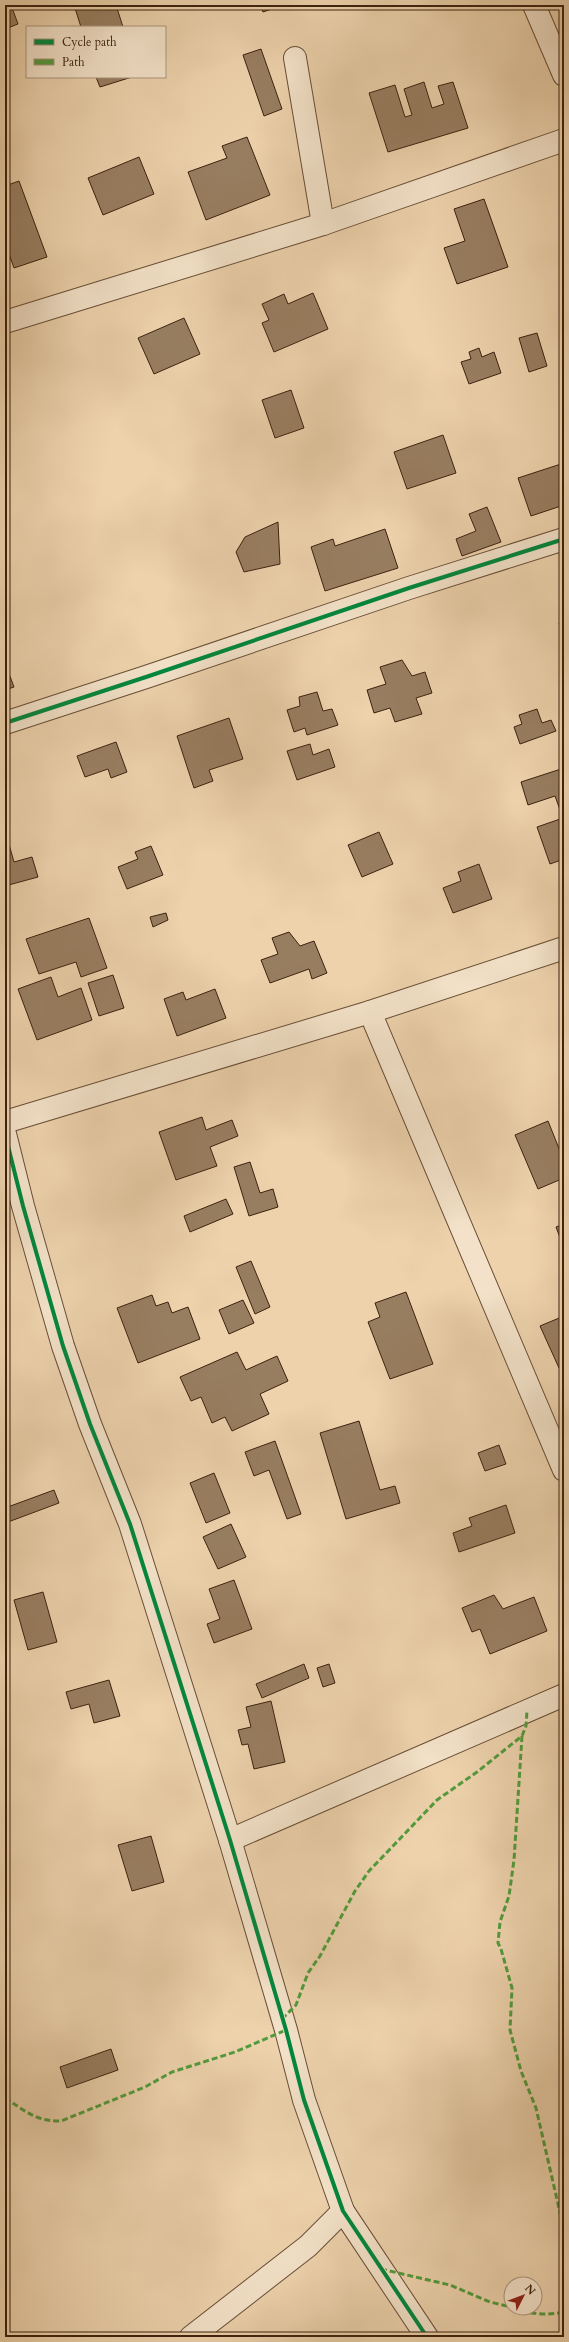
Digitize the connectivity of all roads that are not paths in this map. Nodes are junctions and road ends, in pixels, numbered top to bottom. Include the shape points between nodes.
1 (534, 5) edge
2 (295, 58) dead end
3 (564, 75) edge
4 (564, 140) edge
5 (323, 224) junction
6 (5, 322) edge
7 (564, 539) edge
8 (5, 722) edge
9 (564, 948) edge
10 (370, 1012) junction
11 (5, 1122) edge
12 (5, 1134) edge
13 (564, 1470) edge
14 (564, 1695) edge
15 (230, 1840) junction
16 (344, 2211) junction
17 (192, 2337) edge
18 (427, 2337) edge

1 - 3 street
2 - 5 street
4 - 5 street
5 - 6 street
7 - 8 street via 409,588 146,678
9 - 10 street
10 - 11 street
10 - 13 street
12 - 15 street via 63,1346 90,1424 130,1524
14 - 15 street
15 - 16 street via 304,2100
16 - 17 street via 308,2246
16 - 18 street

